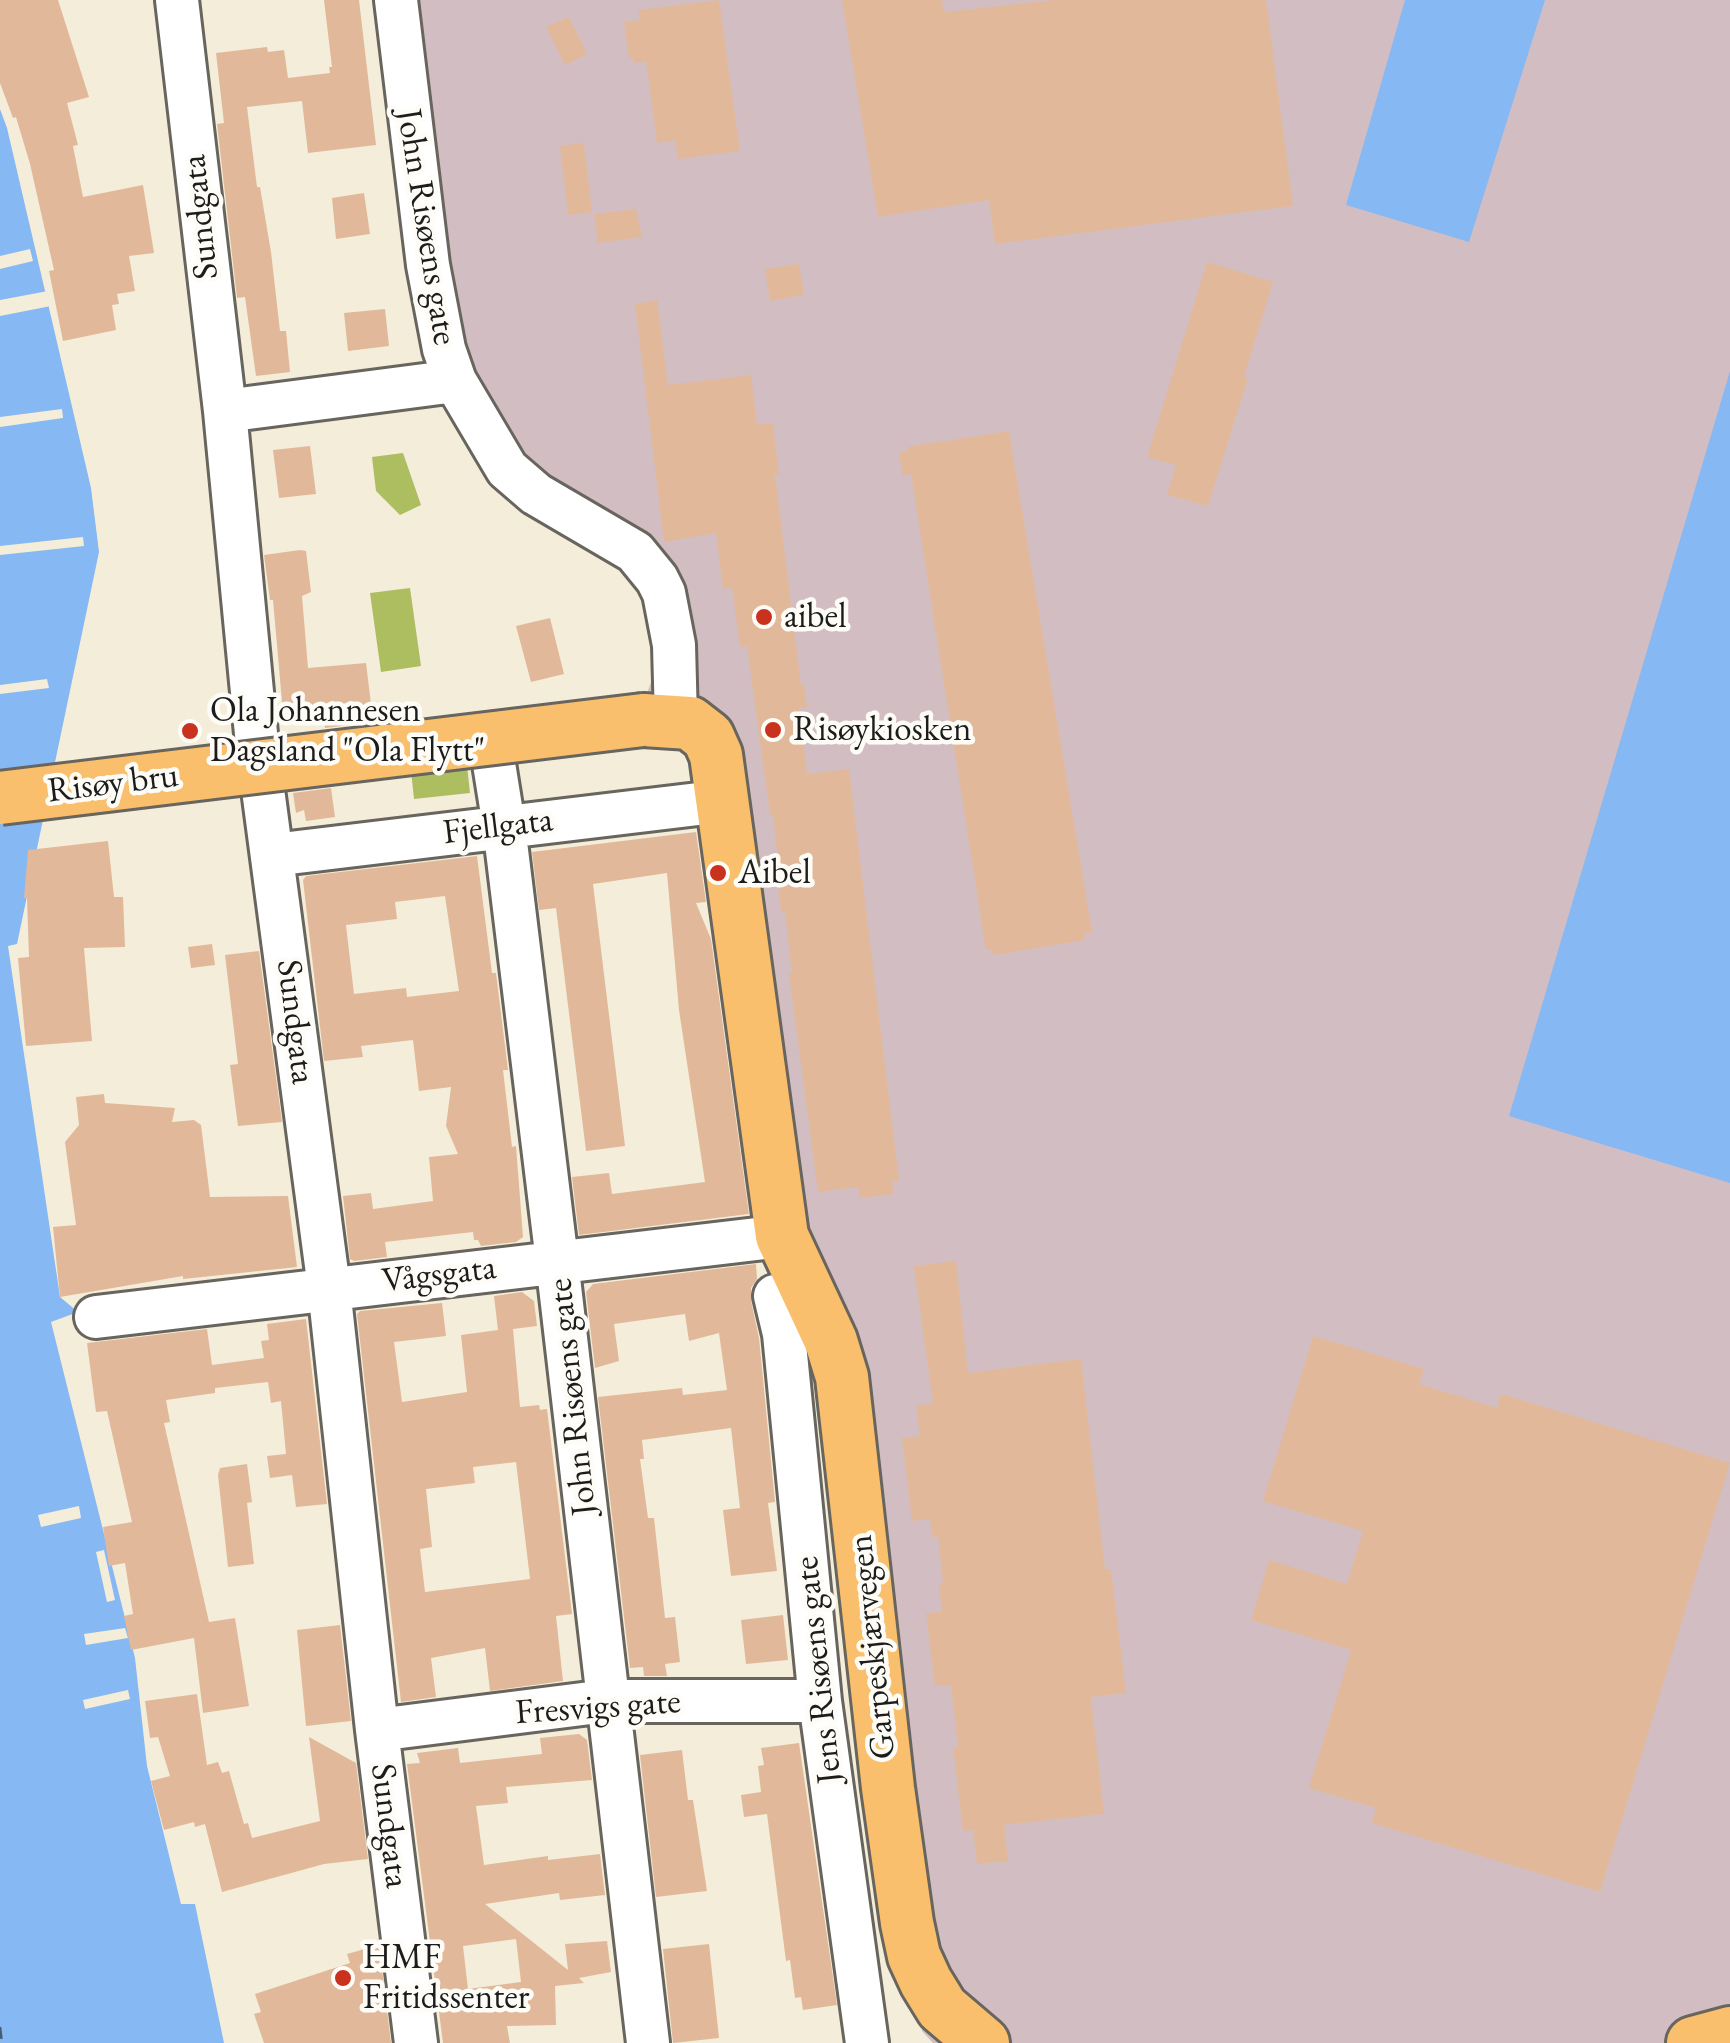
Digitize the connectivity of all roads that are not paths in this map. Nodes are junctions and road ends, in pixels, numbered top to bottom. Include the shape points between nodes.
1 (177, 0) edge
2 (396, 0) edge
3 (455, 381) junction
4 (225, 412) junction
5 (659, 720) junction
6 (492, 752) dead end
7 (0, 798) edge
8 (723, 800) junction
9 (504, 826) junction
10 (273, 854) junction
11 (782, 1236) junction
12 (558, 1261) junction
13 (330, 1288) junction
14 (774, 1296) dead end
15 (96, 1317) dead end
16 (820, 1701) junction
17 (606, 1702) junction
18 (377, 1730) junction
19 (1730, 2033) edge
20 (969, 2039) edge
21 (416, 2043) edge
22 (648, 2043) edge
23 (866, 2043) edge
24 (1694, 2043) edge

1 - 4 street, Sundgata
2 - 3 street, John Risøens gate via 428,265
3 - 4 street
3 - 5 street, John Risøens gate via 507,469 536,494 635,552 657,578 674,645
4 - 10 street, Sundgata
5 - 7 main road, Risøy bru, bridge
5 - 8 main road via 690,723 708,737
6 - 9 street, John Risøens gate
8 - 9 street, Fjellgata
8 - 11 main road
9 - 10 street, Fjellgata
9 - 12 street, John Risøens gate
10 - 13 street, Sundgata
11 - 12 street, Vågsgata
11 - 20 main road, Garpeskjærvegen via 842,1377 894,1837 914,1956 942,2008
12 - 13 street, Vågsgata
12 - 17 street, John Risøens gate
13 - 15 street, Vågsgata
13 - 18 street, Sundgata
14 - 16 street, Jens Risøens gate via 784,1334
16 - 17 street, Fresvigs gate
16 - 23 street, Jens Risøens gate
17 - 18 street, Fresvigs gate
17 - 22 street, John Risøens gate
18 - 21 street, Sundgata
19 - 24 main road

